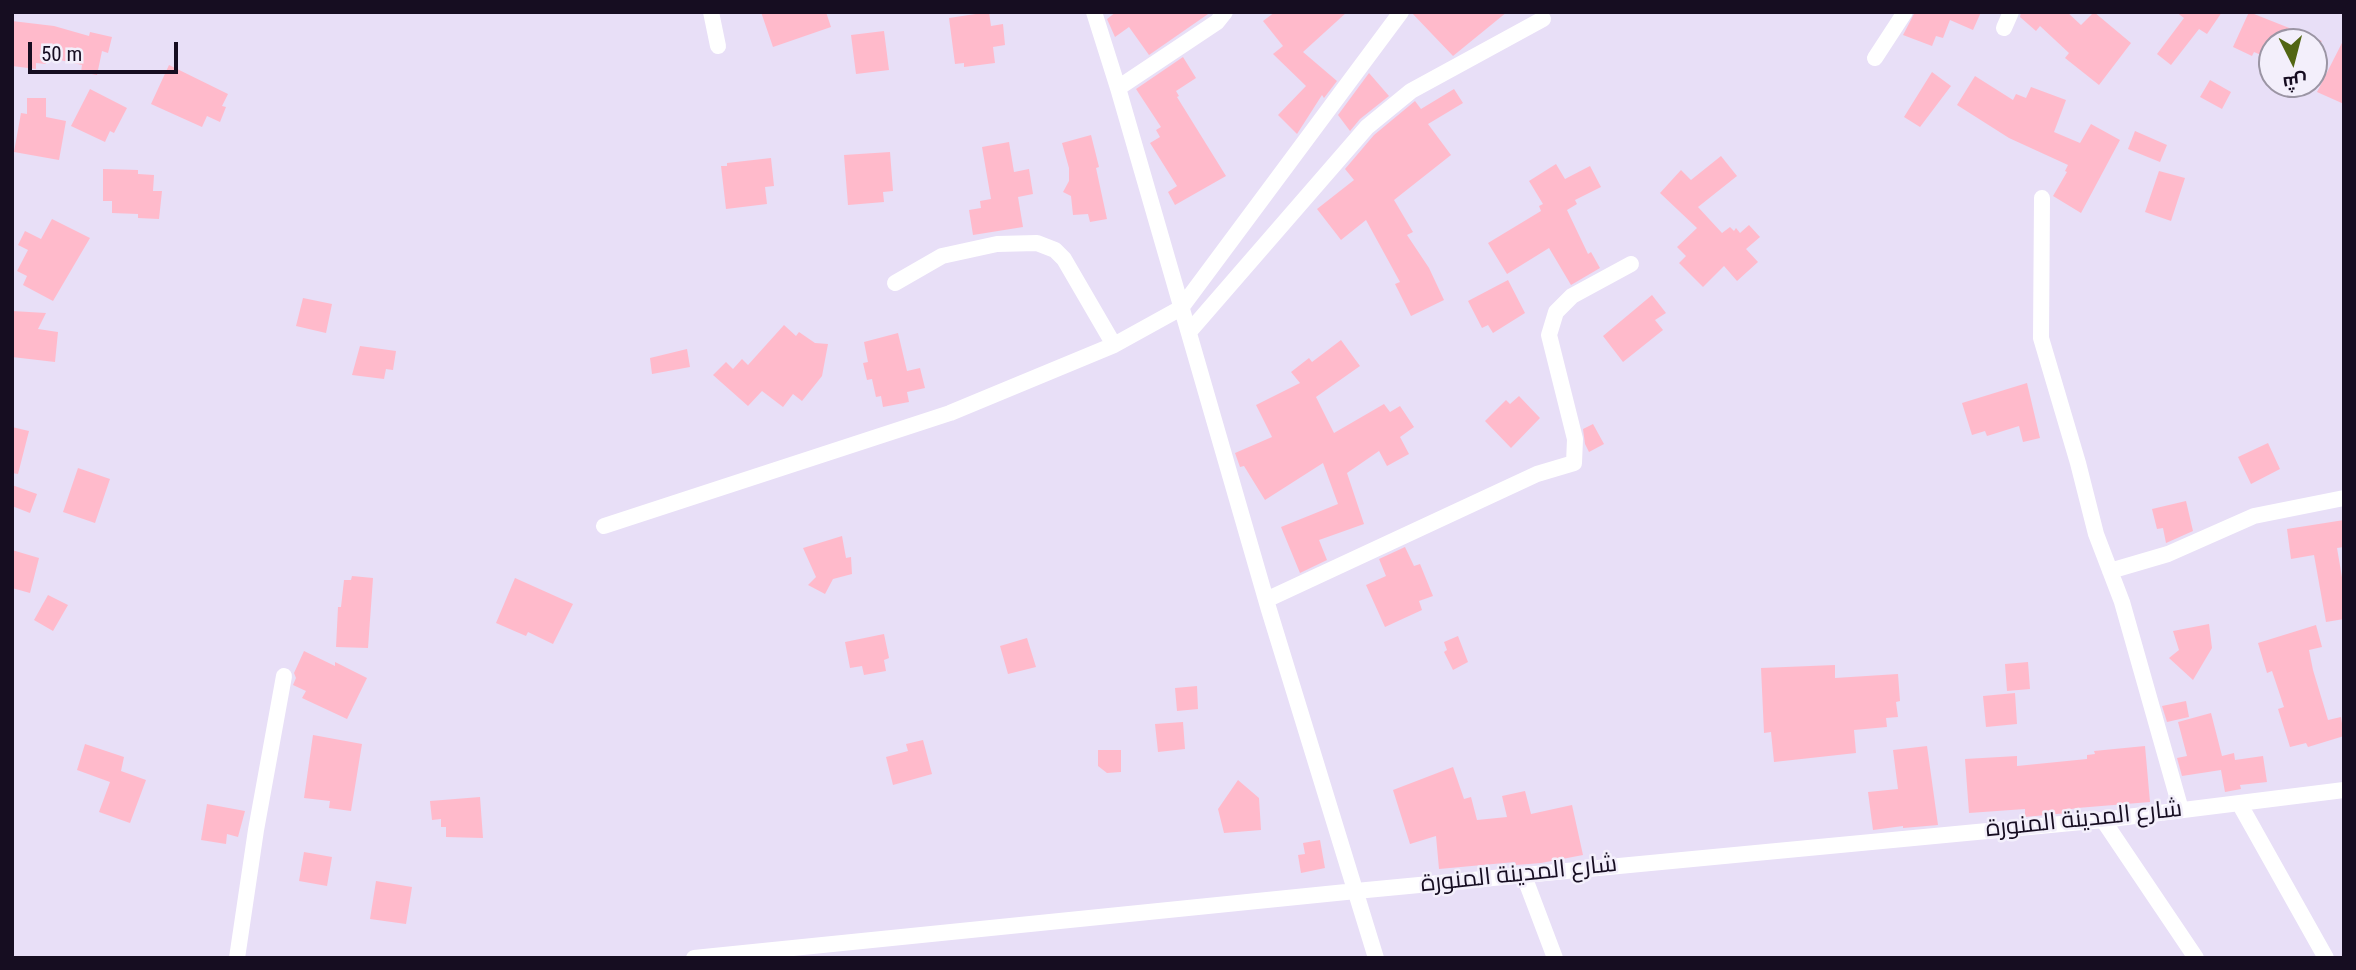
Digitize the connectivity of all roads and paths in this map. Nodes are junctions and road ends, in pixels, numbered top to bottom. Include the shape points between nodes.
1 (711, 12) edge
2 (1094, 12) edge
3 (1225, 12) edge
4 (1401, 12) edge
5 (1905, 12) edge
6 (1543, 19) dead end
7 (718, 46) dead end
8 (1875, 58) dead end
9 (1118, 88) junction
10 (2042, 198) dead end
11 (1631, 264) dead end
12 (895, 283) dead end
13 (1181, 308) junction
14 (1189, 332) junction
15 (1114, 345) junction
16 (2344, 498) edge
17 (604, 526) dead end
18 (2110, 571) junction
19 (1266, 600) junction
20 (284, 676) dead end
21 (2344, 790) edge
22 (2239, 803) junction
23 (2181, 810) junction
24 (2104, 820) junction
25 (1524, 876) junction
26 (1356, 891) junction
27 (237, 958) edge
28 (694, 958) edge
29 (1376, 958) edge
30 (1555, 958) edge
31 (2196, 958) edge
32 (2326, 958) edge

1 - 7 street
2 - 9 street
3 - 9 street via 1217,22
4 - 13 street
5 - 8 street
6 - 14 street via 1411,91 1367,127
9 - 13 street
10 - 18 street via 2041,338
11 - 19 street via 1572,296 1552,323 1549,335 1575,439 1573,463 1537,474
12 - 15 street via 942,256 997,244 1037,243 1064,259
13 - 14 street
13 - 15 street
14 - 19 street
15 - 17 street via 950,413
16 - 18 street via 2254,516 2168,554
18 - 23 street
19 - 26 street
20 - 27 street
21 - 22 street, شارع المدينة المنورة
22 - 23 street, شارع المدينة المنورة
22 - 32 street
23 - 24 street, شارع المدينة المنورة
24 - 25 street, شارع المدينة المنورة
24 - 31 street
25 - 26 street, شارع المدينة المنورة
25 - 30 street
26 - 28 street, شارع المدينة المنورة
26 - 29 street

